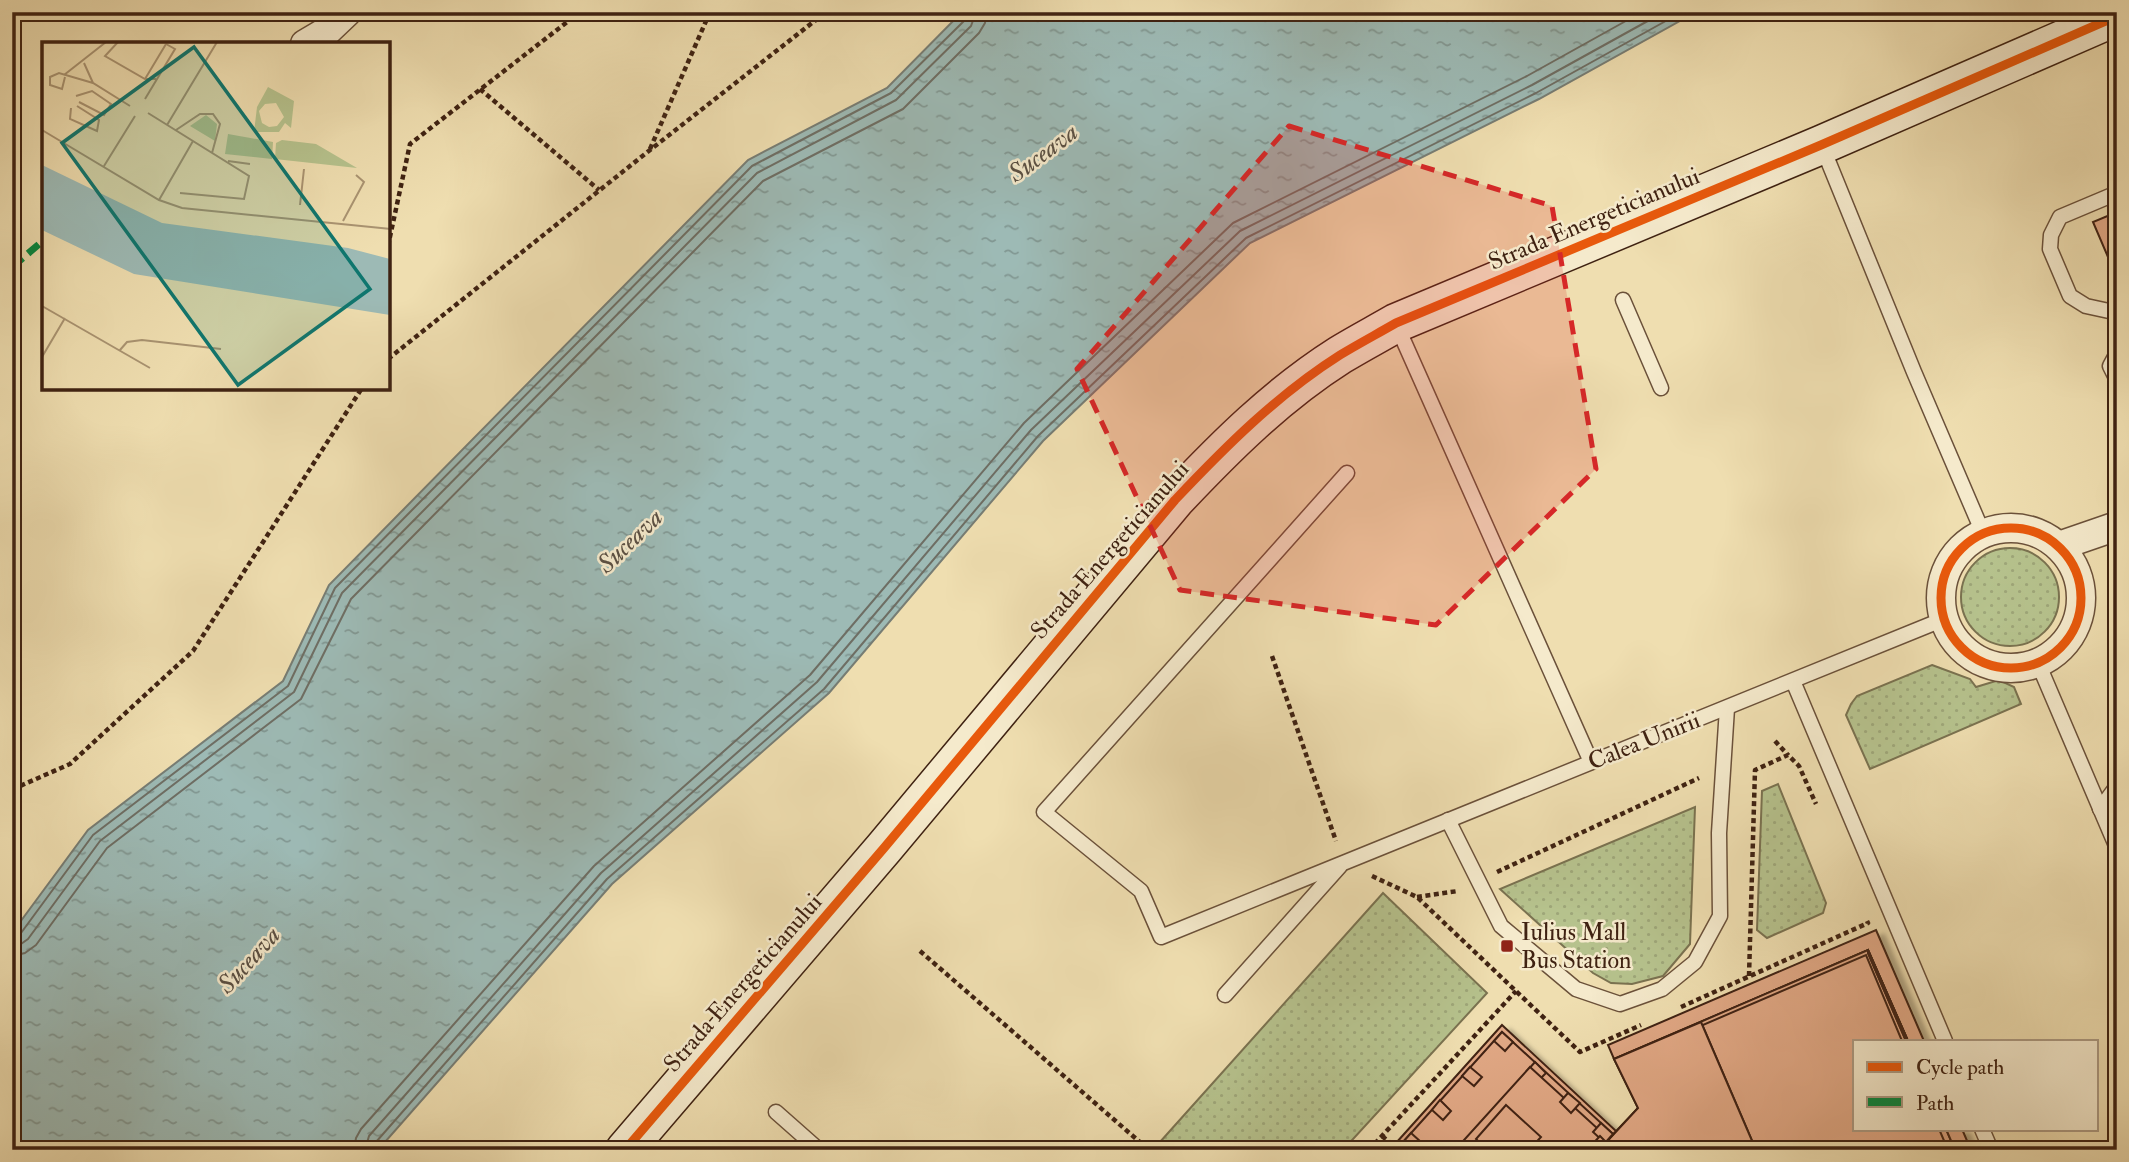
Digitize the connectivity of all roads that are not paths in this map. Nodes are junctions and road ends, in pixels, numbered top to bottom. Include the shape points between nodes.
1 (346, 12) edge
2 (2117, 16) edge
3 (308, 42) edge
4 (1821, 145) junction
5 (2117, 194) edge
6 (1623, 300) dead end
7 (2117, 307) edge
8 (1396, 323) junction
9 (2117, 353) edge
10 (2117, 380) edge
11 (1661, 388) dead end
12 (1347, 473) dead end
13 (2117, 526) edge
14 (1983, 533) junction
15 (2059, 546) junction
16 (1944, 620) junction
17 (2038, 663) junction
18 (1793, 681) junction
19 (1727, 708) junction
20 (1591, 762) junction
21 (2117, 786) edge
22 (2100, 808) junction
23 (1448, 820) junction
24 (2117, 848) edge
25 (1343, 863) junction
26 (1225, 995) dead end
27 (1945, 1040) edge
28 (776, 1112) dead end
29 (1982, 1130) edge
30 (625, 1150) edge
31 (819, 1150) edge
32 (1992, 1150) edge

1 - 3 street
2 - 4 street, Strada Energeticianului
4 - 8 street, Strada Energeticianului
4 - 14 lane
5 - 7 lane via 2060,217 2050,249 2070,296 2085,306 2109,311
6 - 11 lane
8 - 20 lane
8 - 30 street, Strada Energeticianului via 1338,356 1256,418 1175,500
9 - 10 lane via 2110,366
12 - 25 lane, Calea Unirii via 1044,812 1141,891 1160,937
13 - 15 street
14 - 15 street via 2023,528
14 - 16 street via 1968,542 1947,569 1940,602
15 - 17 street via 2073,565 2080,587 2080,610 2073,632 2058,650
16 - 17 street via 1954,640 1971,656 1992,666
16 - 18 lane, Calea Unirii
17 - 22 lane
18 - 19 lane, Calea Unirii
18 - 27 lane
19 - 20 lane, Calea Unirii
19 - 23 lane via 1719,832 1720,916 1695,962 1662,989 1620,1004 1576,989 1501,926
20 - 23 lane, Calea Unirii
21 - 22 lane
22 - 24 lane
23 - 25 lane, Calea Unirii
25 - 26 lane
28 - 31 lane
29 - 32 lane

